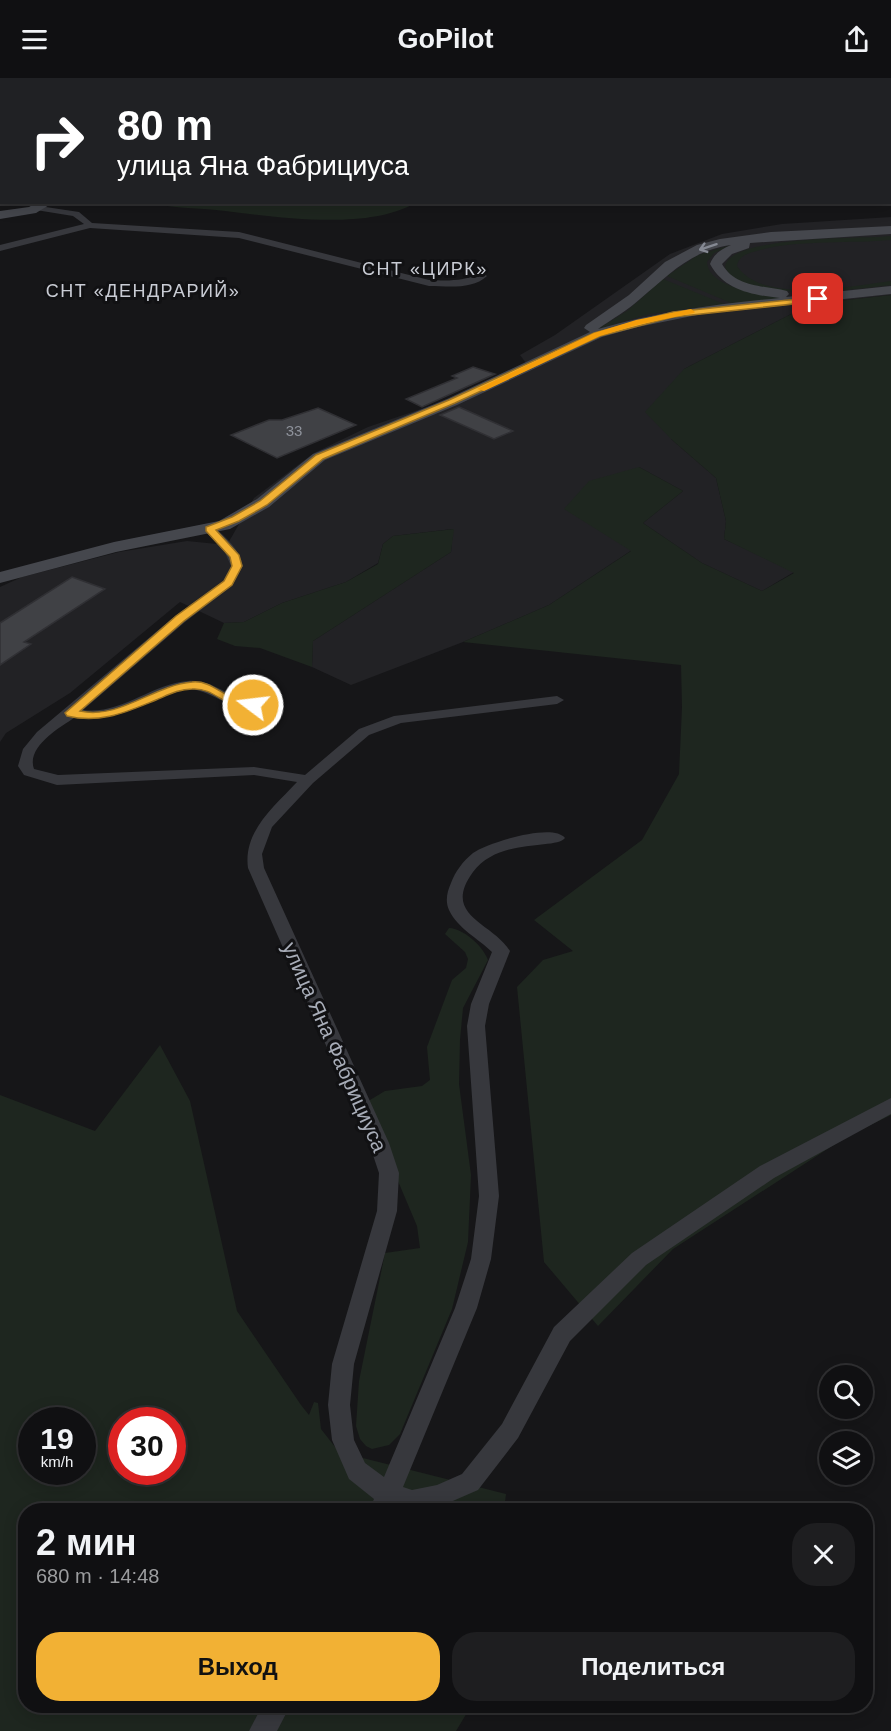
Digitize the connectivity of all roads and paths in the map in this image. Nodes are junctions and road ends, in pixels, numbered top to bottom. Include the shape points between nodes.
1 (44, 205) edge
2 (0, 215) edge
3 (90, 225) junction
4 (891, 231) edge
5 (828, 235) junction
6 (0, 248) edge
7 (483, 276) dead end
8 (891, 290) edge
9 (865, 294) junction
10 (557, 352) junction
11 (210, 529) junction
12 (0, 578) edge
13 (557, 700) dead end
14 (253, 705) dead end
15 (71, 713) junction
16 (309, 780) junction
17 (557, 838) dead end
18 (891, 1105) edge
19 (385, 1503) edge
20 (273, 1713) edge
21 (262, 1731) edge

1 - 2 main road
1 - 3 street via 76,214
3 - 6 street
3 - 7 street via 239,235 429,283 459,284
4 - 5 main road
5 - 9 main road via 750,243 722,256 717,264 726,278 761,291
5 -> 10 main road via 771,236 701,248 670,265 623,307
8 - 9 main road
9 - 10 main road via 673,315 597,334
10 - 11 main road via 452,402 320,457 263,503
11 - 12 main road via 114,547
11 - 15 street via 235,557 237,566 228,583
13 - 16 street, улица Яна Фабрициуса via 387,722 364,732
14 - 15 street via 235,704 213,690 195,685 175,688 112,714 87,717
15 - 16 street via 29,749 25,766 29,772 57,780 254,771
16 - 19 street, улица Яна Фабрициуса via 265,825 254,854 256,868 389,1173 387,1211 343,1364 339,1405 343,1440 357,1471
17 - 19 street via 521,839 479,855 464,873 454,896 461,916 501,951 480,1004 476,1026 489,1196 481,1259 466,1308
18 - 19 street, улица Яна Фабрициуса via 767,1172 639,1259 562,1334 510,1431 470,1482 439,1496
20 - 21 street

